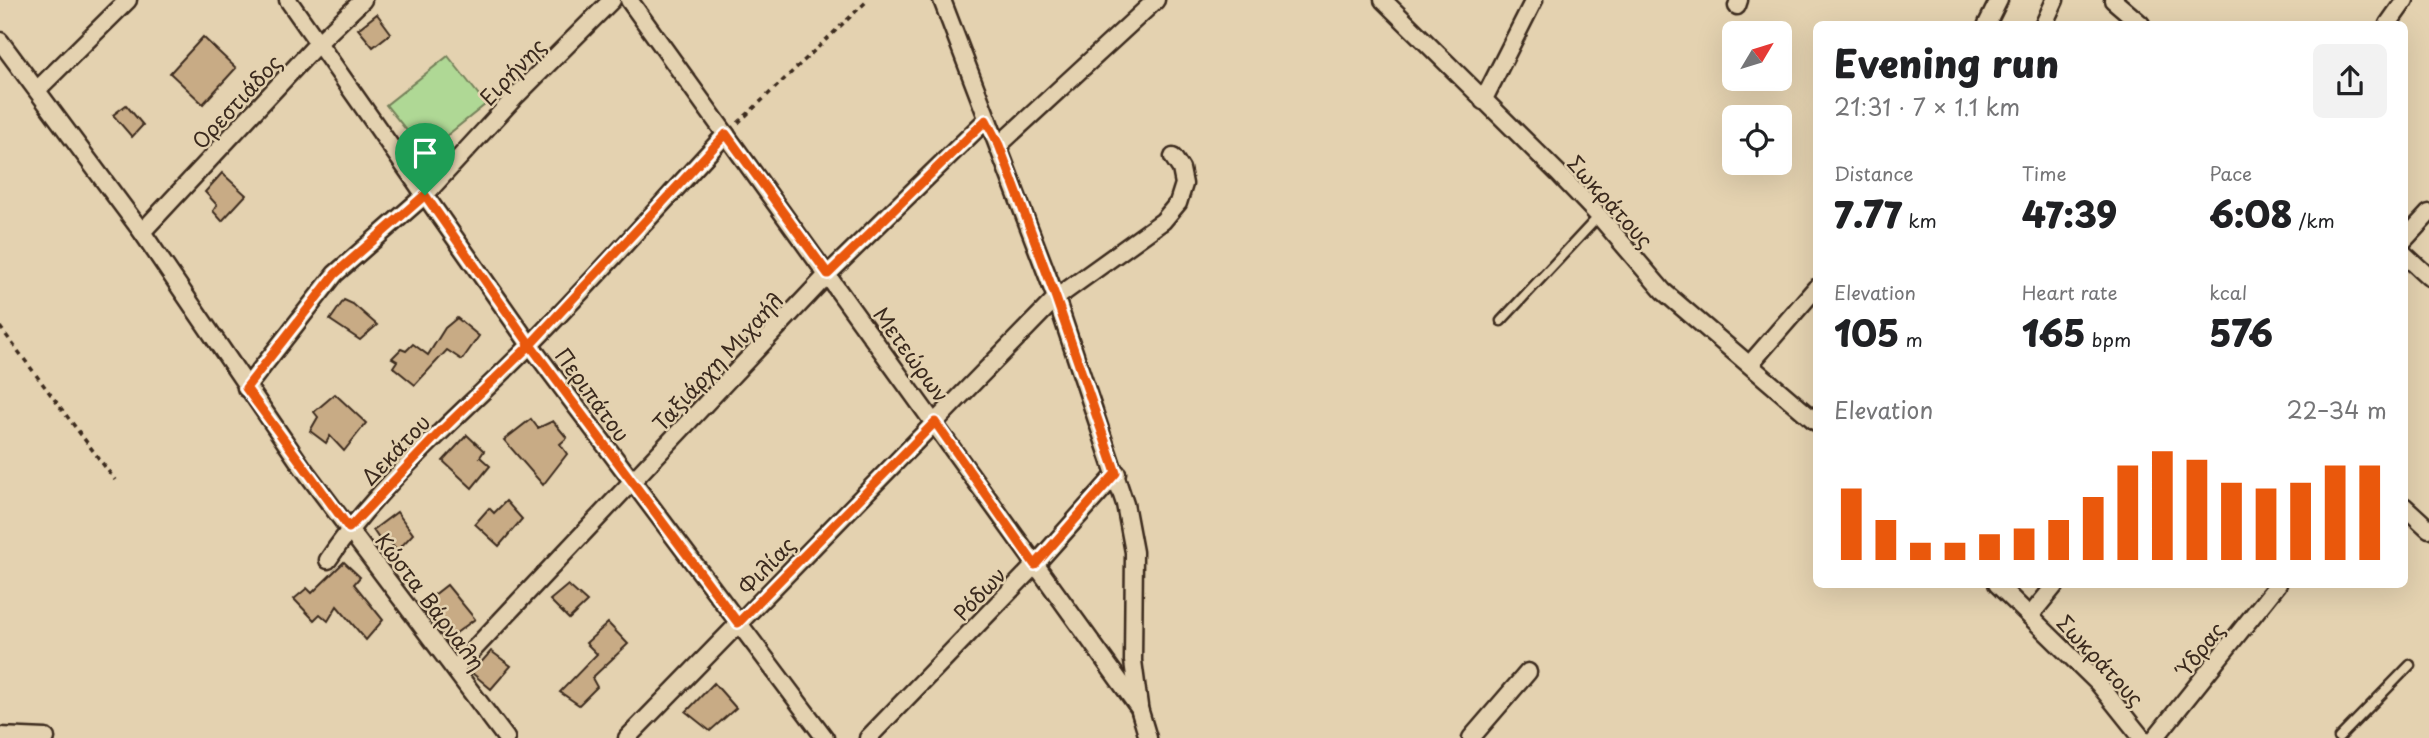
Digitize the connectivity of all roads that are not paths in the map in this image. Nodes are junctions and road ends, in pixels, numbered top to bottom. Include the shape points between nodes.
1 (128, 0) edge
2 (288, 0) edge
3 (363, 0) edge
4 (612, 0) edge
5 (629, 0) edge
6 (942, 0) edge
7 (1156, 0) edge
8 (1383, 0) edge
9 (1534, 0) edge
10 (1999, 0) edge
11 (2055, 0) edge
12 (2113, 0) edge
13 (2404, 0) edge
14 (1988, 21) edge
15 (2045, 21) edge
16 (2138, 21) edge
17 (2390, 21) edge
18 (0, 41) edge
19 (319, 42) junction
20 (37, 90) junction
21 (1483, 101) junction
22 (986, 120) junction
23 (726, 134) junction
24 (999, 145) junction
25 (1173, 157) dead end
26 (425, 195) junction
27 (2429, 213) edge
28 (1599, 216) junction
29 (142, 232) junction
30 (2408, 236) edge
31 (2408, 258) edge
32 (828, 274) junction
33 (2429, 277) edge
34 (1813, 291) edge
35 (1056, 298) junction
36 (1501, 321) dead end
37 (530, 345) junction
38 (1750, 364) junction
39 (246, 388) junction
40 (1813, 419) edge
41 (935, 422) junction
42 (1116, 473) junction
43 (631, 483) junction
44 (2408, 510) edge
45 (349, 528) junction
46 (2429, 529) edge
47 (328, 560) dead end
48 (1035, 565) junction
49 (2001, 588) edge
50 (2053, 588) edge
51 (2275, 588) edge
52 (2030, 616) junction
53 (738, 623) junction
54 (2410, 665) dead end
55 (456, 668) junction
56 (1528, 672) dead end
57 (1139, 708) junction
58 (0, 736) edge
59 (47, 738) edge
60 (506, 738) edge
61 (627, 738) edge
62 (825, 738) edge
63 (868, 738) edge
64 (1148, 738) edge
65 (1471, 738) edge
66 (2142, 738) edge
67 (2155, 738) edge
68 (2339, 738) edge

1 - 20 street
2 - 19 street, Περιπάτου
3 - 19 street, Ορεστιάδος
4 - 26 street, Ειρήνης
5 - 23 street, Μετεώρων
6 - 22 street
7 - 24 street
8 - 21 street, Σωκράτους
9 - 21 street
10 - 14 street
11 - 15 street
12 - 16 street
13 - 17 street
18 - 20 street, Κώστα Βάρναλη
19 - 26 street, Περιπάτου
19 - 29 street, Ορεστιάδος
20 - 29 street, Κώστα Βάρναλη
21 - 28 street, Σωκράτους
22 - 24 street
22 - 32 street, Ταξιάρχη Μιχαήλ
23 - 32 street, Μετεώρων
23 - 37 street, Δεκάτου
24 - 35 street
25 - 35 street, Φιλίας via 1184,184 1178,203 1163,221
26 - 37 street, Περιπάτου
26 - 39 street, Ειρήνης via 335,274
27 - 30 street
28 - 36 lane
28 - 38 street, Σωκράτους via 1663,291
29 - 39 street, Κώστα Βάρναλη
31 - 33 street
32 - 41 street, Μετεώρων
32 - 43 street, Ταξιάρχη Μιχαήλ
34 - 38 street
35 - 41 street, Φιλίας
35 - 42 street
37 - 43 street, Περιπάτου
37 - 45 street, Δεκάτου
38 - 40 street, Σωκράτους
39 - 45 street, Κώστα Βάρναλη
41 - 48 street, Μετεώρων
41 - 53 street, Φιλίας
42 - 48 street, Ρόδων
42 - 57 street via 1134,552 1133,661
43 - 53 street, Περιπάτου
43 - 55 street, Ταξιάρχη Μιχαήλ
44 - 46 street
45 - 47 street, Δεκάτου
45 - 55 street, Κώστα Βάρναλη
48 - 57 street, Μετεώρων
48 - 63 street, Ρόδων
49 - 52 street, Σωκράτους
50 - 52 street
51 - 67 street, Ύδρας
52 - 66 street, Σωκράτους via 2098,683
53 - 61 street, Φιλίας
53 - 62 street, Περιπάτου
54 - 68 lane
55 - 60 street, Κώστα Βάρναλη
56 - 65 street
57 - 64 street, Μετεώρων
58 - 59 street

